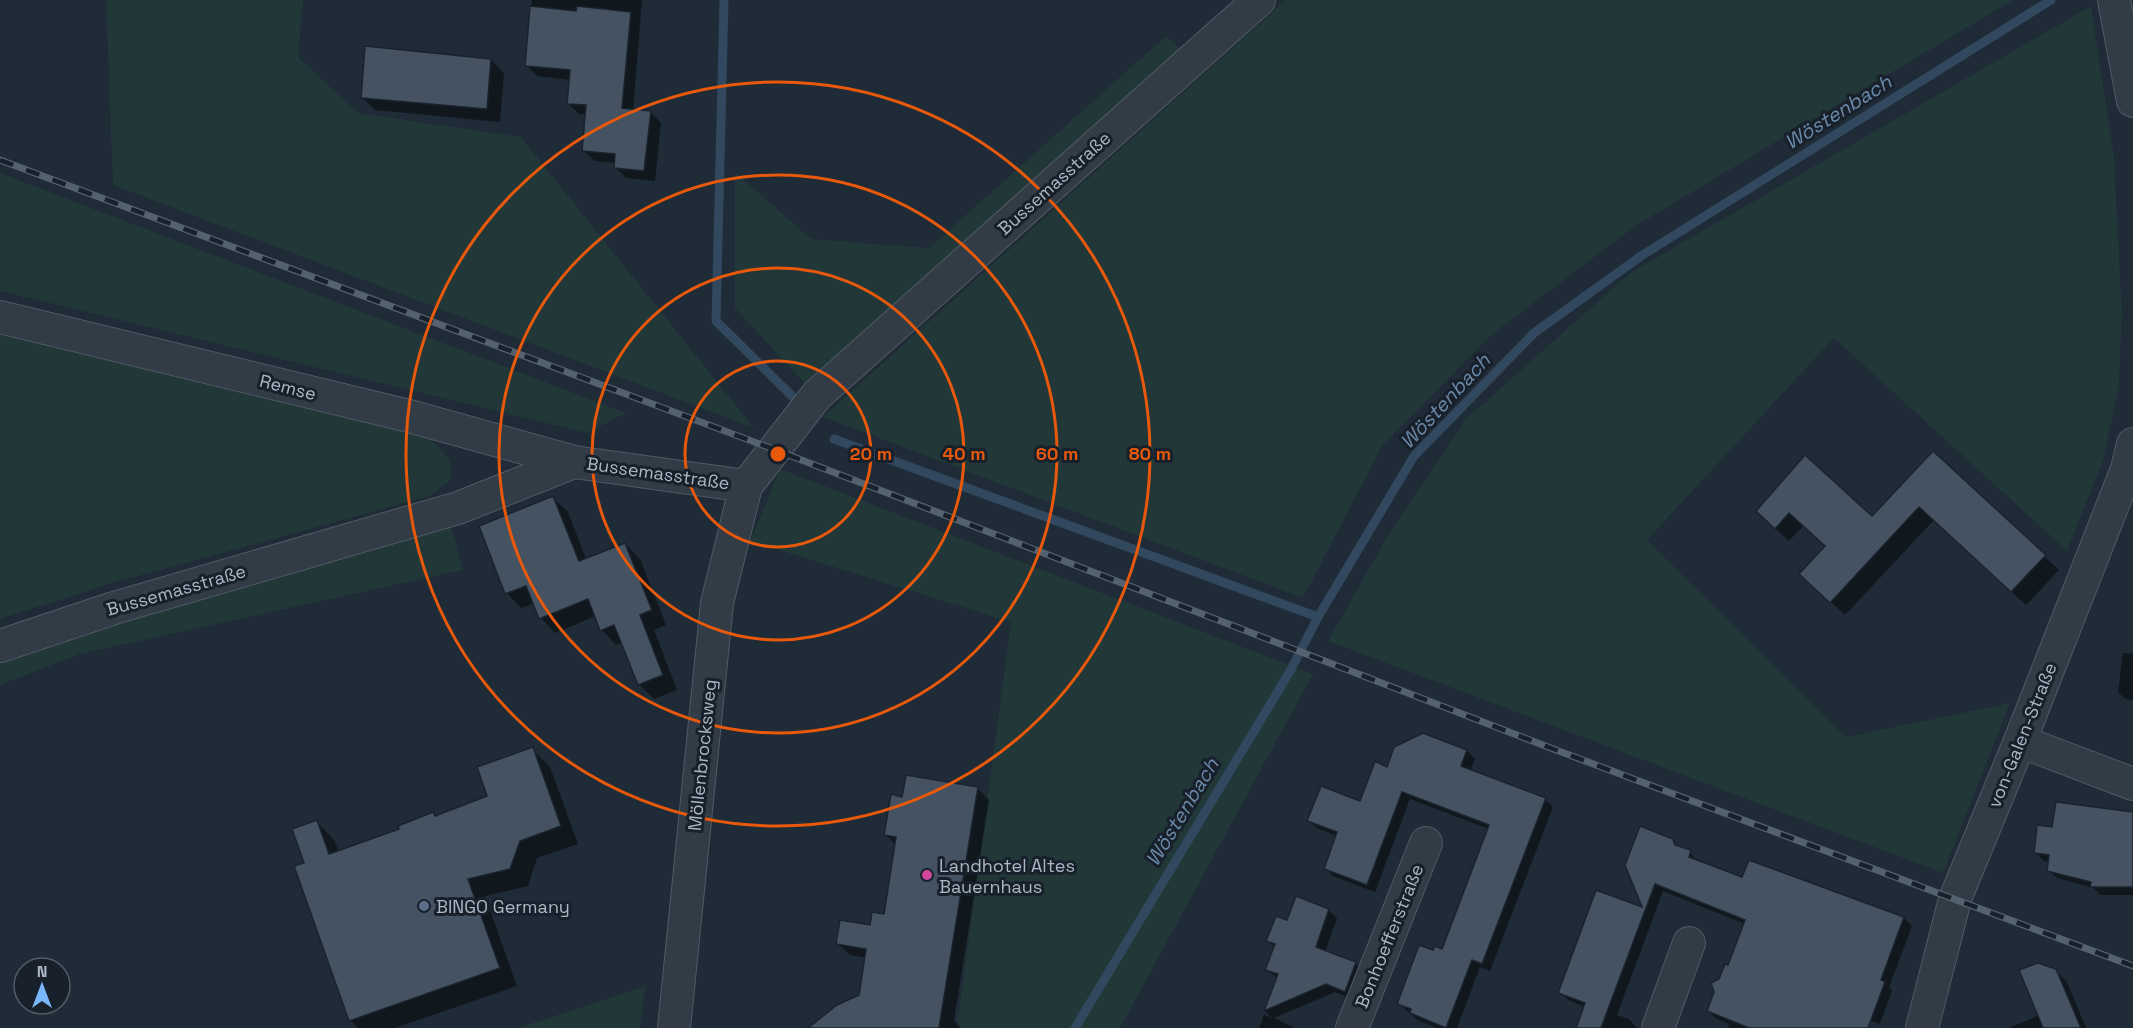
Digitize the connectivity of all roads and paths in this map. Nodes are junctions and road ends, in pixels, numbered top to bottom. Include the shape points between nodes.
1 (1259, 0) edge
2 (2114, 0) edge
3 (2133, 101) edge
4 (0, 317) edge
5 (2133, 444) edge
6 (574, 462) junction
7 (746, 486) junction
8 (0, 646) edge
9 (2020, 741) junction
10 (2133, 784) edge
11 (1426, 843) dead end
12 (1689, 943) dead end
13 (674, 1028) edge
14 (1352, 1028) edge
15 (1658, 1028) edge
16 (1922, 1028) edge

1 - 7 street, Bussemasstraße via 817,395
2 - 3 street
4 - 6 street, Remse via 398,413
5 - 9 street, von-Galen-Straße via 2127,469
6 - 7 street, Bussemasstraße
6 - 8 street, Bussemasstraße via 458,508 125,604
7 - 13 street, Möllenbrocksweg via 717,603
9 - 10 street
9 - 16 street, von-Galen-Straße via 1955,899
11 - 14 street, Bonhoefferstraße
12 - 15 street

